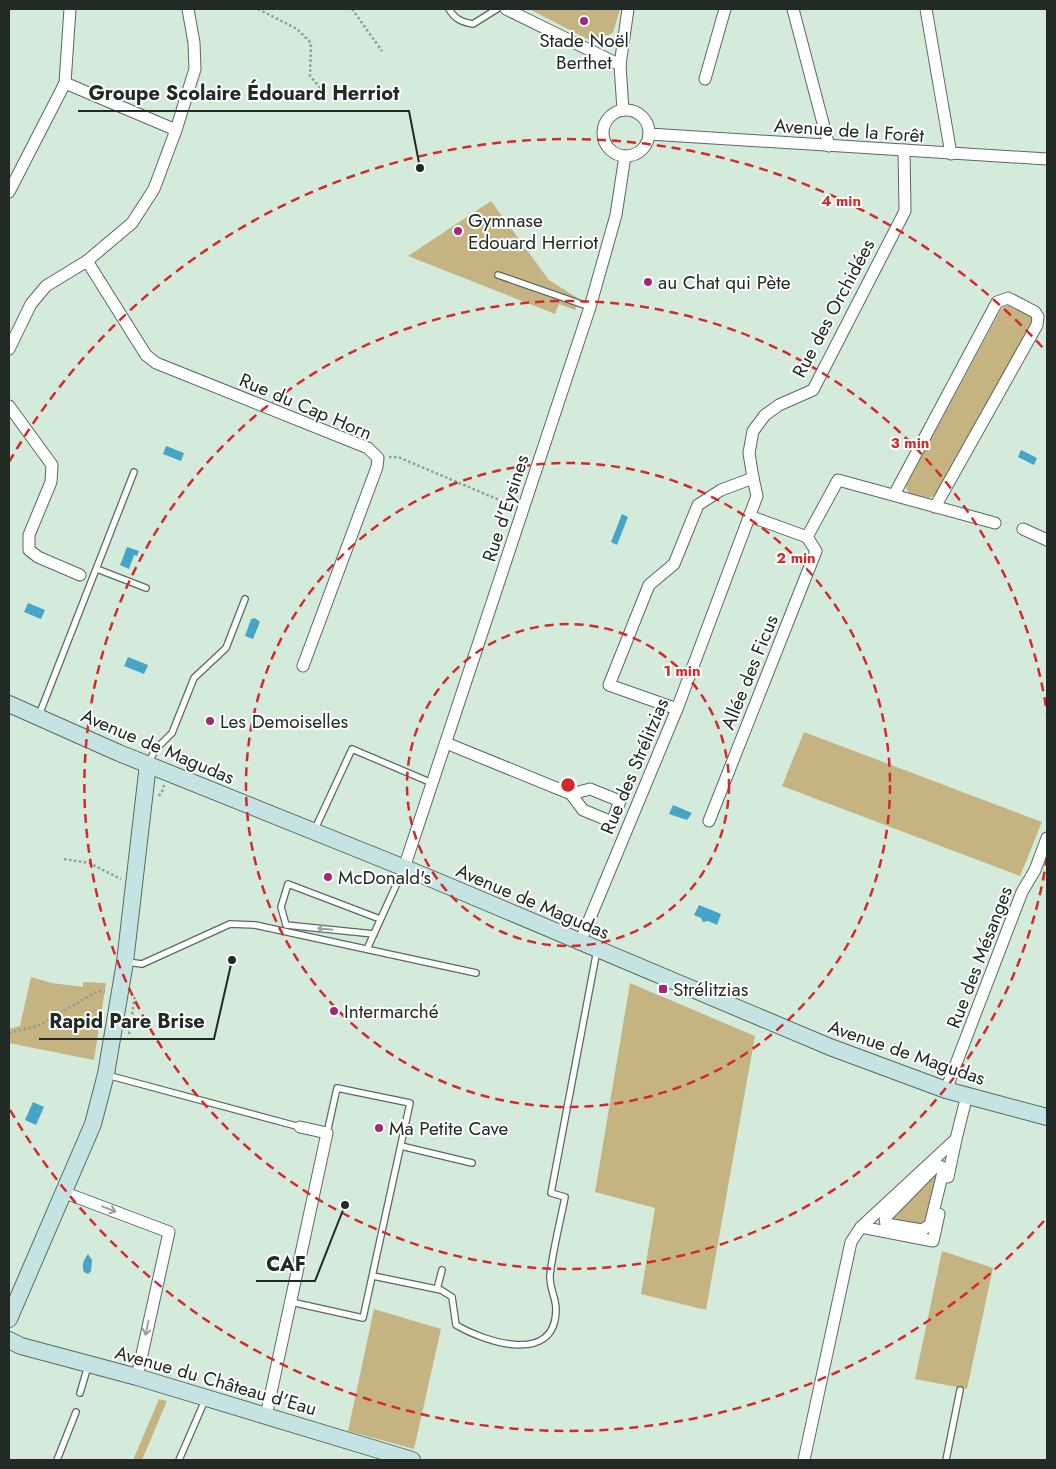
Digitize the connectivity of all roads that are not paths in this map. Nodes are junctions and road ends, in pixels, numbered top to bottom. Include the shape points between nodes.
1 (70, 9) edge
2 (188, 9) edge
3 (449, 9) edge
4 (497, 9) edge
5 (506, 9) edge
6 (628, 9) edge
7 (725, 9) edge
8 (793, 9) edge
9 (926, 9) edge
10 (620, 65) junction
11 (706, 79) dead end
12 (65, 83) junction
13 (623, 110) junction
14 (176, 130) junction
15 (649, 134) junction
16 (828, 146) junction
17 (904, 150) junction
18 (950, 154) junction
19 (625, 156) junction
20 (1047, 159) edge
21 (9, 192) edge
22 (88, 261) junction
23 (498, 275) dead end
24 (590, 307) junction
25 (9, 349) edge
26 (9, 406) edge
27 (134, 472) dead end
28 (753, 478) junction
29 (894, 495) junction
30 (935, 506) junction
31 (749, 516) junction
32 (995, 523) dead end
33 (1023, 529) dead end
34 (807, 537) junction
35 (1047, 540) edge
36 (97, 569) junction
37 (80, 575) dead end
38 (146, 588) dead end
39 (245, 599) dead end
40 (303, 666) dead end
41 (9, 704) edge
42 (677, 709) junction
43 (38, 717) junction
44 (446, 743) junction
45 (148, 764) junction
46 (432, 783) junction
47 (572, 794) dead end
48 (709, 821) dead end
49 (314, 832) junction
50 (1047, 838) edge
51 (404, 868) junction
52 (380, 919) junction
53 (374, 934) junction
54 (580, 942) junction
55 (367, 949) junction
56 (597, 950) junction
57 (126, 962) junction
58 (476, 973) dead end
59 (106, 1074) junction
60 (946, 1090) junction
61 (967, 1096) junction
62 (1047, 1117) edge
63 (300, 1127) joint
64 (327, 1133) junction
65 (956, 1139) junction
66 (401, 1146) junction
67 (472, 1163) dead end
68 (63, 1192) junction
69 (861, 1227) junction
70 (922, 1230) joint
71 (442, 1270) dead end
72 (373, 1276) junction
73 (437, 1289) junction
74 (290, 1302) junction
75 (9, 1319) edge
76 (9, 1340) edge
77 (88, 1364) junction
78 (137, 1377) junction
79 (960, 1390) dead end
80 (80, 1393) dead end
81 (206, 1398) junction
82 (76, 1412) dead end
83 (266, 1416) junction
84 (57, 1460) edge
85 (179, 1460) edge
86 (412, 1460) edge
87 (804, 1460) edge
88 (946, 1460) edge

1 - 12 street
2 - 14 street via 195,69
3 - 4 lane via 462,22 473,24
5 - 10 street
6 - 10 street
7 - 11 street
8 - 16 street
9 - 18 street
10 - 13 street
12 - 14 street
12 - 21 street
13 - 15 street via 642,116
13 - 19 street via 609,116 603,138 611,150
14 - 22 street via 154,188 132,223
15 - 16 street, Avenue de la Forêt
15 - 19 street via 644,147
16 - 17 street, Avenue de la Forêt
17 - 18 street, Avenue de la Forêt
17 - 28 street, Rue des Orchidées via 905,211 813,390 764,414 753,431 749,453
18 - 20 street, Avenue de la Forêt
19 - 24 street, Rue d'Eysines via 616,214
22 - 25 street via 46,286 31,304
22 - 40 street, Rue du Cap Horn via 146,355 156,363 368,448 378,458
23 - 24 lane
24 - 44 street, Rue d'Eysines
26 - 37 street via 52,466 51,482 29,535 29,550
27 - 36 lane
28 - 31 street, Rue des Strélitzias via 757,496
28 - 42 street via 721,490 698,505 674,564 649,585 609,685
29 - 30 street
29 - 30 street via 997,302 1008,298 1035,312 1037,325
29 - 34 street via 838,480
30 - 32 street
31 - 34 street
31 - 42 street, Rue des Strélitzias
33 - 35 street
34 - 48 street, Allée des Ficus via 816,551
36 - 38 lane
36 - 43 lane
39 - 45 lane via 226,648 194,678 172,733 155,750
41 - 43 main road, Avenue de Magudas
42 - 54 street, Rue des Strélitzias
43 - 45 main road, Avenue de Magudas
44 - 46 street, Rue d'Eysines
44 - 47 street
45 - 49 main road, Avenue de Magudas
45 - 57 main road
46 - 49 lane via 352,748
46 - 51 street, Rue d'Eysines
49 - 51 main road, Avenue de Magudas
50 - 60 street, Rue des Mésanges via 1022,892
51 - 52 lane
51 - 54 main road, Avenue de Magudas
52 - 53 lane
53 -> 52 lane via 286,925 281,908 288,884
53 - 55 lane
54 - 56 main road, Avenue de Magudas
55 - 57 lane via 255,925 230,924 142,964
55 - 58 lane
56 - 60 main road, Avenue de Magudas via 830,1047
56 - 73 lane via 551,1193 565,1197 550,1277 556,1308 552,1325 543,1340 530,1346 512,1346 456,1325 452,1297
57 - 59 main road
59 - 63 lane
59 - 68 main road via 92,1124
60 - 61 main road, Avenue de Magudas
61 - 62 main road, Avenue de Magudas
61 - 65 street
63 - 64 street
64 - 66 lane via 337,1088 410,1103
64 - 74 street
65 - 69 street
65 - 69 street via 933,1241
66 - 67 lane
66 - 72 lane
68 - 75 main road
68 -> 78 street via 169,1232
69 - 87 street via 851,1242 846,1261
70 - 70 street via 930,1224 944,1168 941,1165 937,1165 885,1218 886,1224
71 - 73 lane
72 - 73 lane
72 - 74 lane via 364,1318
74 - 83 street
76 - 77 main road, Avenue du Château d'Eau
77 - 78 main road, Avenue du Château d'Eau
77 - 80 lane
78 - 81 main road, Avenue du Château d'Eau
79 - 88 lane
81 - 83 main road, Avenue du Château d'Eau
81 - 85 lane
82 - 84 lane
83 - 86 main road, Avenue du Château d'Eau

